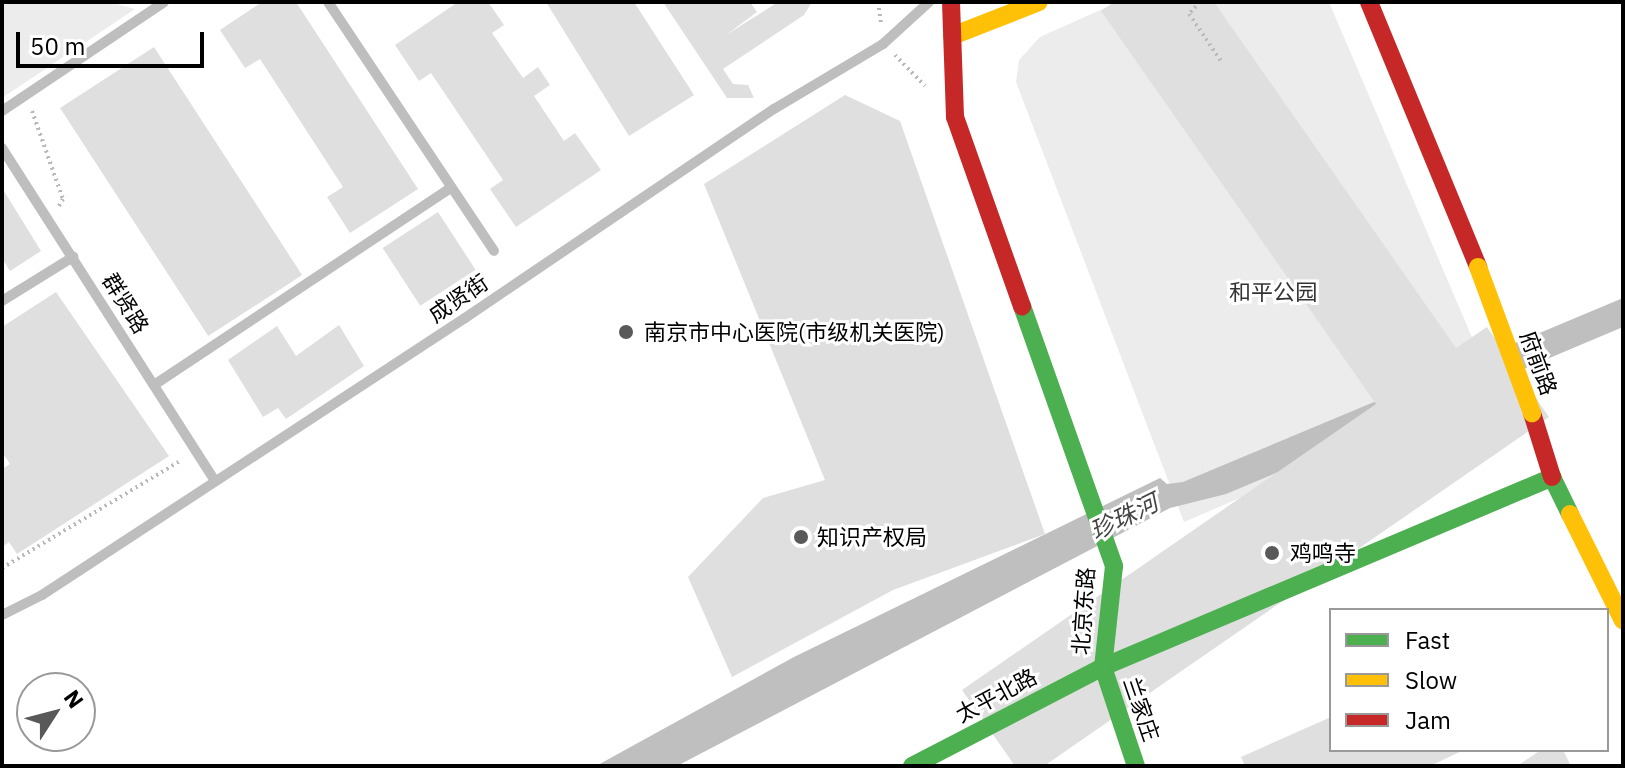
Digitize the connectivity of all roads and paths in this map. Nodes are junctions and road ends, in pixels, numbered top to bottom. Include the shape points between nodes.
1 (162, 2) edge
2 (328, 2) edge
3 (929, 2) edge
4 (951, 2) edge
5 (1039, 2) edge
6 (1200, 2) edge
7 (1369, 2) edge
8 (952, 36) junction
9 (883, 44) junction
10 (1221, 61) dead end
11 (52, 77) junction
12 (2, 111) edge
13 (955, 117) junction
14 (2, 148) edge
15 (451, 188) junction
16 (50, 222) junction
17 (494, 251) dead end
18 (73, 257) junction
19 (2, 301) edge
20 (154, 385) junction
21 (196, 451) junction
22 (1552, 477) junction
23 (214, 480) junction
24 (2, 568) edge
25 (2, 615) edge
26 (1623, 621) edge
27 (1103, 667) junction
28 (912, 766) edge
29 (1136, 766) edge

1 - 11 lane
2 - 15 lane
3 - 9 lane, 成贤街
4 - 8 main road, 北京东路
5 - 8 main road
6 - 10 path via 1189,14
7 - 22 main road, 府前路, bridge via 1478,267
8 - 13 main road, 北京东路
9 - 13 path
9 - 23 lane, 成贤街 via 774,109
11 - 12 lane
11 - 16 path via 51,92 30,112 63,199
13 - 27 main road, 北京东路 via 1114,566
14 - 16 lane, 群贤路
15 - 17 lane
15 - 20 lane
16 - 18 lane, 群贤路
18 - 19 lane
18 - 20 lane, 群贤路
20 - 21 lane, 群贤路
21 - 23 lane, 群贤路
21 - 24 path
22 - 26 main road, 府前路
22 - 27 main road, 北京东路
23 - 25 lane, 成贤街 via 42,595
27 - 28 main road, 太平北路
27 - 29 main road, 兰家庄

